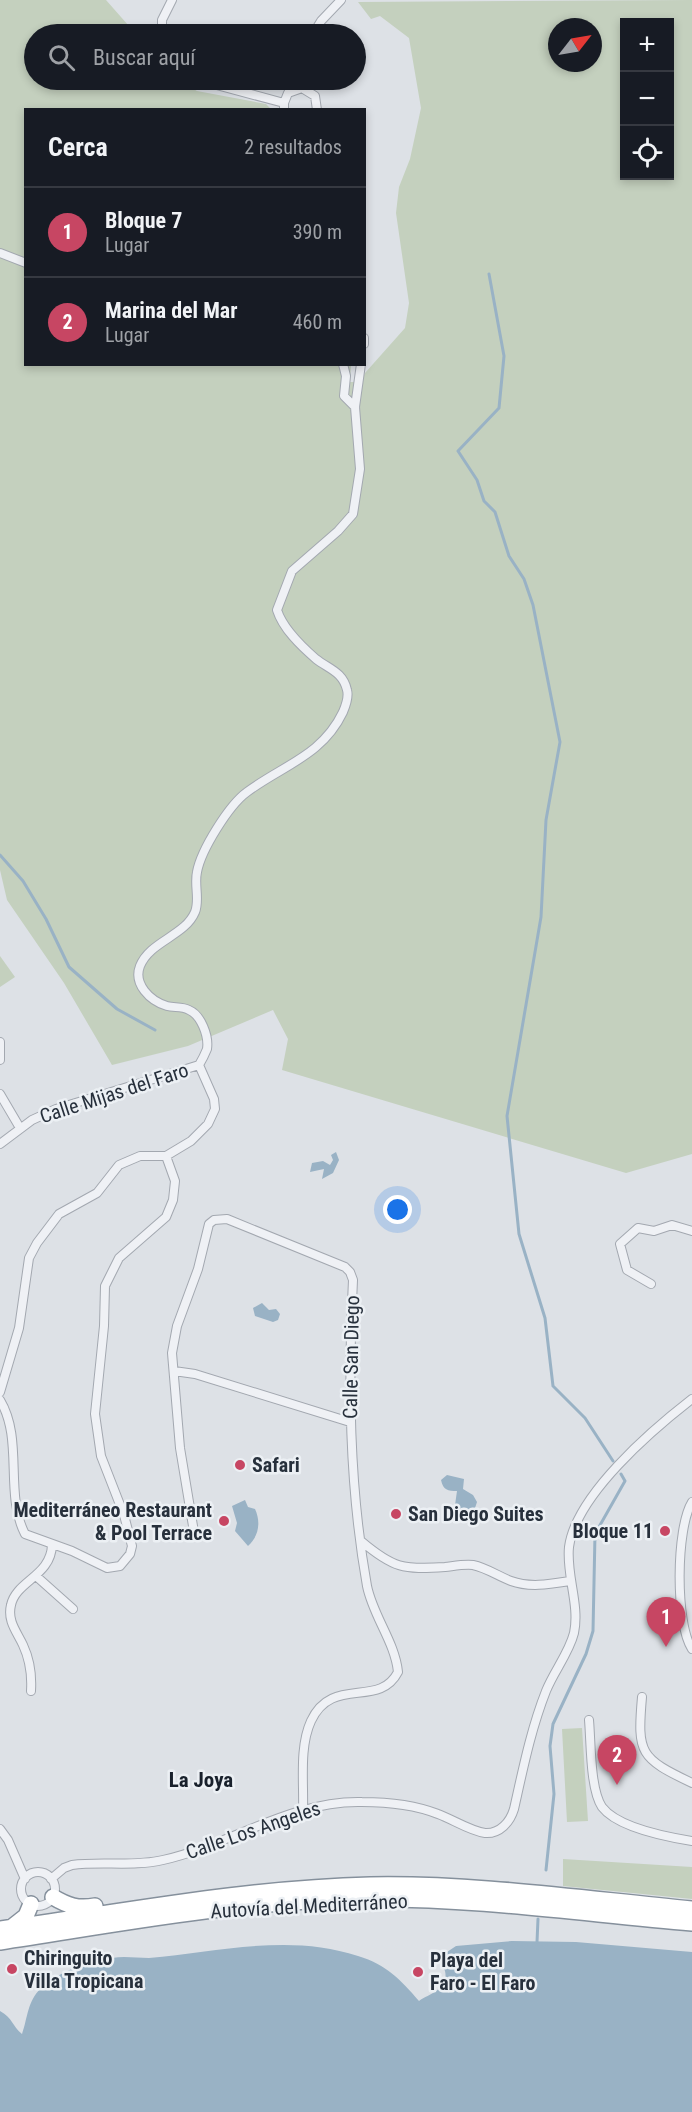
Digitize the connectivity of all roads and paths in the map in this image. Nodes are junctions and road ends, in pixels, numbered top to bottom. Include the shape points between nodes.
1 (172, 0) edge
2 (341, 0) edge
3 (162, 24) edge
4 (319, 24) edge
5 (231, 90) edge
6 (293, 90) edge
7 (308, 90) edge
8 (284, 106) edge
9 (317, 108) edge
10 (0, 253) edge
11 (24, 262) edge
12 (344, 366) edge
13 (361, 366) edge
14 (355, 407) junction
15 (0, 1042) edge
16 (0, 1060) edge
17 (199, 1065) junction
18 (0, 1094) edge
19 (20, 1128) junction
20 (0, 1144) edge
21 (166, 1156) junction
22 (692, 1231) edge
23 (651, 1284) dead end
24 (174, 1371) junction
25 (0, 1392) edge
26 (692, 1399) edge
27 (0, 1400) edge
28 (350, 1422) junction
29 (692, 1502) edge
30 (194, 1532) dead end
31 (361, 1540) junction
32 (52, 1545) junction
33 (36, 1576) junction
34 (570, 1581) junction
35 (73, 1609) dead end
36 (692, 1649) edge
37 (31, 1691) dead end
38 (642, 1697) dead end
39 (589, 1720) dead end
40 (692, 1783) edge
41 (303, 1810) junction
42 (0, 1829) edge
43 (692, 1841) edge
44 (25, 1879) junction
45 (51, 1879) junction
46 (262, 1892) junction
47 (53, 1897) junction
48 (31, 1904) junction
49 (692, 1909) edge
50 (692, 1923) edge
51 (6, 1928) edge
52 (0, 1942) edge

1 - 3 street
2 - 4 street
5 - 8 street
6 - 8 street
7 - 9 street via 315,96
10 - 11 street
12 - 14 street via 344,396
13 - 14 street
14 - 17 street via 360,469 353,514 292,571 277,610 299,642 344,679 346,705 331,730 309,754 237,800 197,870 195,912 189,922 144,958 140,967 141,987 148,996 168,1006 187,1008 203,1025 207,1047
15 - 16 street
17 - 19 street, Calle Mijas del Faro via 89,1097
17 - 21 street via 215,1109 200,1133
18 - 19 street
19 - 20 street, Calle Mijas del Faro
21 - 25 street via 140,1156 119,1165 97,1193 59,1214 36,1243 28,1258 19,1328
21 - 32 street via 175,1181 166,1217 119,1258 105,1286 95,1414 101,1456 124,1515 132,1546 130,1554 120,1566 107,1568
22 - 23 street via 672,1225 654,1231 638,1228 620,1244 627,1270
24 - 28 street
24 - 28 street, Calle San Diego via 172,1353 177,1326 209,1224 228,1219 351,1272
24 - 30 street, Calle San Diego via 180,1449
26 - 34 street, Calle Los Angeles via 622,1461 581,1512 569,1547
27 - 32 street via 12,1440 21,1527 31,1538
28 - 31 street, Calle San Diego
29 - 36 street via 685,1518 680,1568 686,1633
31 - 34 street via 396,1566 470,1565 512,1582 540,1585
31 - 41 street, Calle San Diego via 371,1602 397,1659 398,1672 387,1687 378,1691 342,1694 332,1699 311,1721 304,1750
32 - 33 street via 49,1562
33 - 35 street
33 - 37 street via 15,1595 10,1610 29,1660
34 - 41 street, Calle Los Angeles via 574,1634 532,1730 514,1809 504,1826 484,1833 435,1813 362,1802 330,1803
38 - 40 street via 639,1730 644,1753 667,1771
39 - 43 street via 595,1784 602,1807 646,1831
41 - 45 street, Calle Los Angeles via 212,1846 160,1861 72,1865
42 - 44 street
44 - 45 street via 38,1873
44 - 48 street via 22,1893
45 - 47 street via 55,1887
46 - 47 highway via 217,1890 81,1908
46 - 49 highway, Autovía del Mediterráneo via 370,1885 444,1887
46 - 51 highway, Autovía del Mediterráneo
47 - 48 street via 46,1904
48 - 51 highway via 26,1916
50 - 52 highway, Autovía del Mediterráneo via 441,1900 368,1899 201,1912

